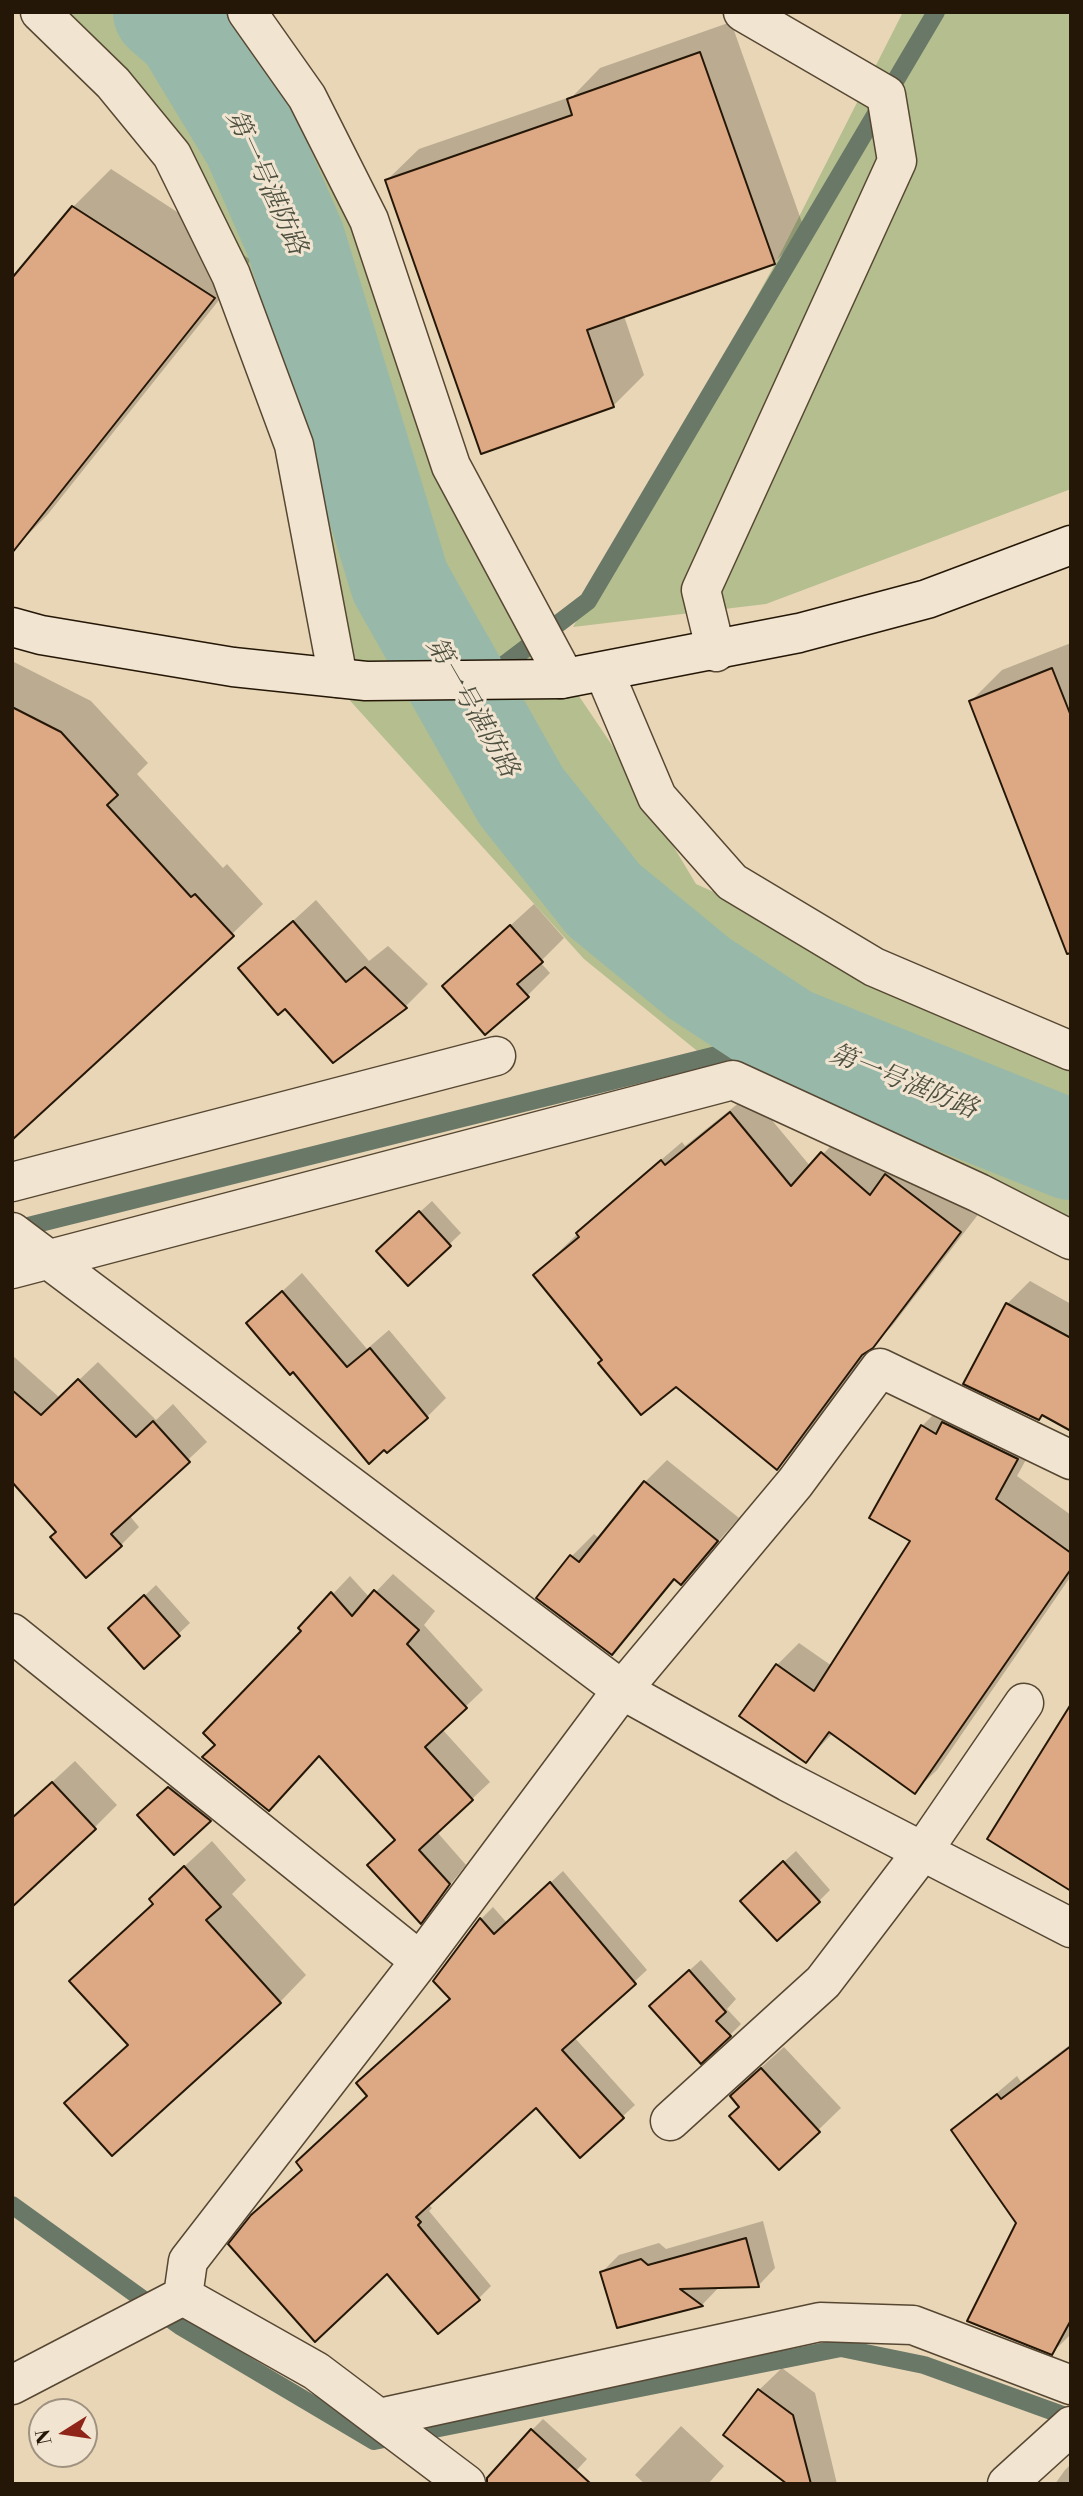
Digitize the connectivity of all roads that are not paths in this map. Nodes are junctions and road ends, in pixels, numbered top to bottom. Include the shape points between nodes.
1 (40, 12) edge
2 (247, 12) edge
3 (743, 12) edge
4 (1071, 545) edge
5 (12, 627) edge
6 (716, 652) junction
7 (604, 672) junction
8 (352, 679) junction
9 (561, 679) junction
10 (1071, 1051) edge
11 (495, 1056) dead end
12 (12, 1182) edge
13 (12, 1232) edge
14 (1071, 1240) edge
15 (37, 1261) edge
16 (1071, 1460) edge
17 (12, 1633) edge
18 (622, 1690) junction
19 (1024, 1703) dead end
20 (922, 1852) junction
21 (1071, 1928) edge
22 (420, 1961) junction
23 (670, 2121) dead end
24 (183, 2296) junction
25 (12, 2385) edge
26 (1071, 2385) edge
27 (379, 2418) junction
28 (1071, 2426) edge
29 (466, 2484) edge
30 (1007, 2484) edge

1 - 8 street via 113,83 172,155 231,275 294,445
2 - 9 street via 307,97 369,220 451,466 558,665
3 - 6 street via 886,95 897,161 701,590
4 - 6 street via 926,599
5 - 8 street via 233,667
6 - 7 street
7 - 9 street
7 - 10 street via 657,797 732,882 874,967
8 - 9 street
11 - 12 street
13 - 15 street
14 - 15 street via 733,1080
15 - 18 street
16 - 18 street via 880,1368 795,1483
17 - 22 street
18 - 20 street
18 - 22 street
19 - 20 street
20 - 21 street
20 - 23 street via 822,1982
22 - 24 street via 188,2261
24 - 25 street
24 - 27 street via 316,2371
26 - 27 street via 913,2325 820,2322
27 - 29 street
28 - 30 street

